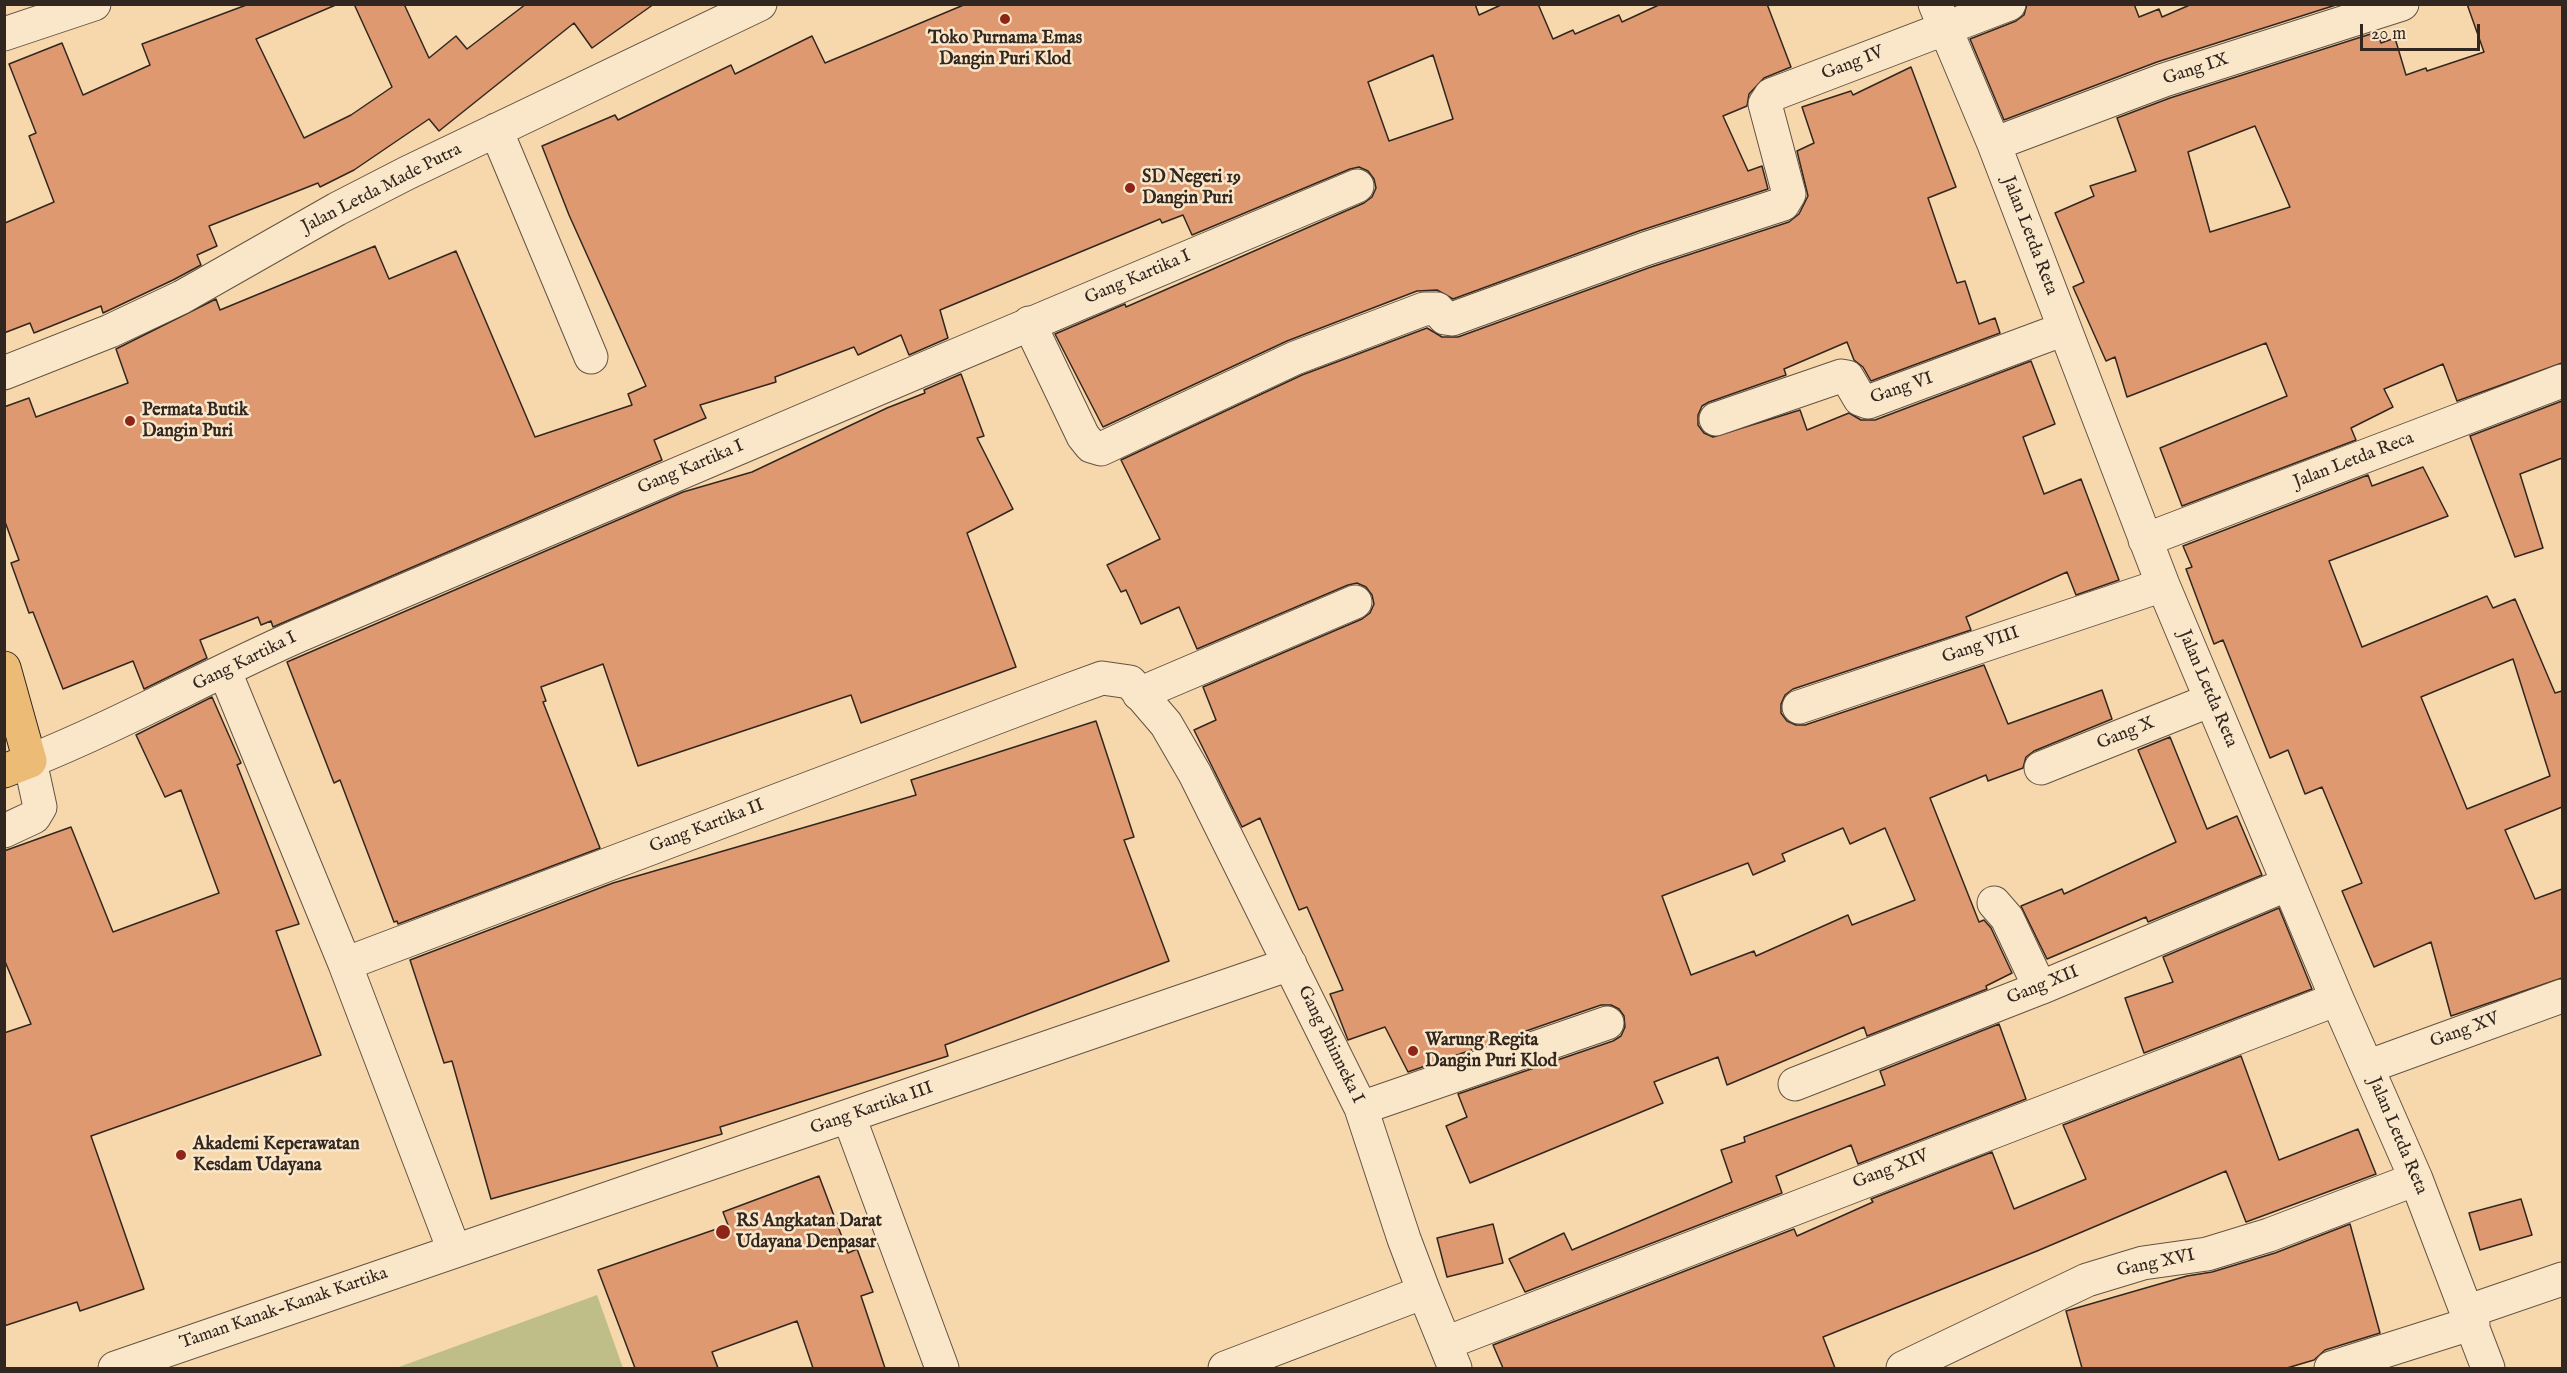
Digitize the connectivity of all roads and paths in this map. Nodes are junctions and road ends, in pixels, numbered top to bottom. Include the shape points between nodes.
1 (94, 4) edge
2 (760, 4) edge
3 (2009, 4) edge
4 (2402, 4) edge
5 (1941, 17) edge
6 (4, 34) edge
7 (496, 130) junction
8 (1994, 144) junction
9 (1357, 186) dead end
10 (1029, 323) junction
11 (2064, 329) junction
12 (591, 357) dead end
13 (4, 373) edge
14 (2562, 381) edge
15 (1716, 419) dead end
16 (2145, 540) junction
17 (2163, 585) junction
18 (1355, 602) dead end
19 (4, 668) edge
20 (225, 672) junction
21 (1069, 690) joint
22 (1139, 694) junction
23 (2211, 700) junction
24 (1799, 707) dead end
25 (17, 766) edge
26 (2041, 768) dead end
27 (4, 831) edge
28 (2288, 884) junction
29 (1994, 903) dead end
30 (345, 964) junction
31 (1290, 964) junction
32 (2040, 988) junction
33 (2562, 996) edge
34 (2337, 999) junction
35 (1607, 1023) dead end
36 (2367, 1067) junction
37 (1795, 1084) dead end
38 (1361, 1108) junction
39 (849, 1117) junction
40 (2416, 1179) junction
41 (454, 1250) junction
42 (2562, 1279) edge
43 (1424, 1293) junction
44 (2471, 1317) junction
45 (1450, 1356) edge
46 (115, 1368) edge
47 (942, 1368) edge
48 (1225, 1368) edge
49 (1904, 1368) edge
50 (2331, 1368) edge
51 (2488, 1368) edge

1 - 6 street
2 - 7 street, Jalan Letda Made Putra
3 - 5 street, Gang IV
4 - 8 street, Gang IX via 2164,80
5 - 8 street, Jalan Letda Reta
5 - 10 street, Gang IV via 1771,95 1765,104 1789,194 1784,204 1644,249 1452,320 1437,309 1424,309 1295,358 1101,449 1091,446 1083,436
7 - 12 street
7 - 13 street, Jalan Letda Made Putra via 337,209 182,297
8 - 11 street, Jalan Letda Reta
9 - 10 street, Gang Kartika I
10 - 20 street, Gang Kartika I via 277,645
11 - 15 street, Gang VI via 1868,402 1860,399 1846,377 1841,376
11 - 16 street, Jalan Letda Reta
14 - 16 street, Jalan Letda Reca
16 - 17 street, Jalan Letda Reta
17 - 23 street, Jalan Letda Reta
17 - 24 street, Gang VIII
18 - 22 street
19 - 25 main road
20 - 25 street, Gang Kartika I via 94,735
20 - 30 street
21 - 22 street, Gang Bhinneka I via 1102,678 1130,682
21 - 30 street, Gang Kartika II
22 - 31 street, Gang Bhinneka I via 1166,724 1195,774
23 - 26 street, Gang X
23 - 28 street, Jalan Letda Reta
25 - 27 street via 40,807 34,817
28 - 32 street, Gang XII
28 - 34 street, Jalan Letda Reta
29 - 32 street via 2007,918
30 - 41 street
31 - 38 street, Gang Bhinneka I
31 - 39 street, Gang Kartika III
32 - 37 street, Gang XII
33 - 36 street, Gang XV
34 - 36 street, Jalan Letda Reta
34 - 45 street, Gang XIV
35 - 38 street
36 - 40 street, Jalan Letda Reta
38 - 43 street, Gang Bhinneka I
39 - 41 street, Gang Kartika III
39 - 47 street
40 - 44 street, Jalan Letda Reta
40 - 49 street, Gang XVI via 2218,1250 2143,1263 2087,1280
41 - 46 street, Taman Kanak-Kanak Kartika
42 - 44 street
43 - 45 street, Gang Bhinneka I
43 - 48 street
44 - 50 street
44 - 51 street, Jalan Letda Reta

